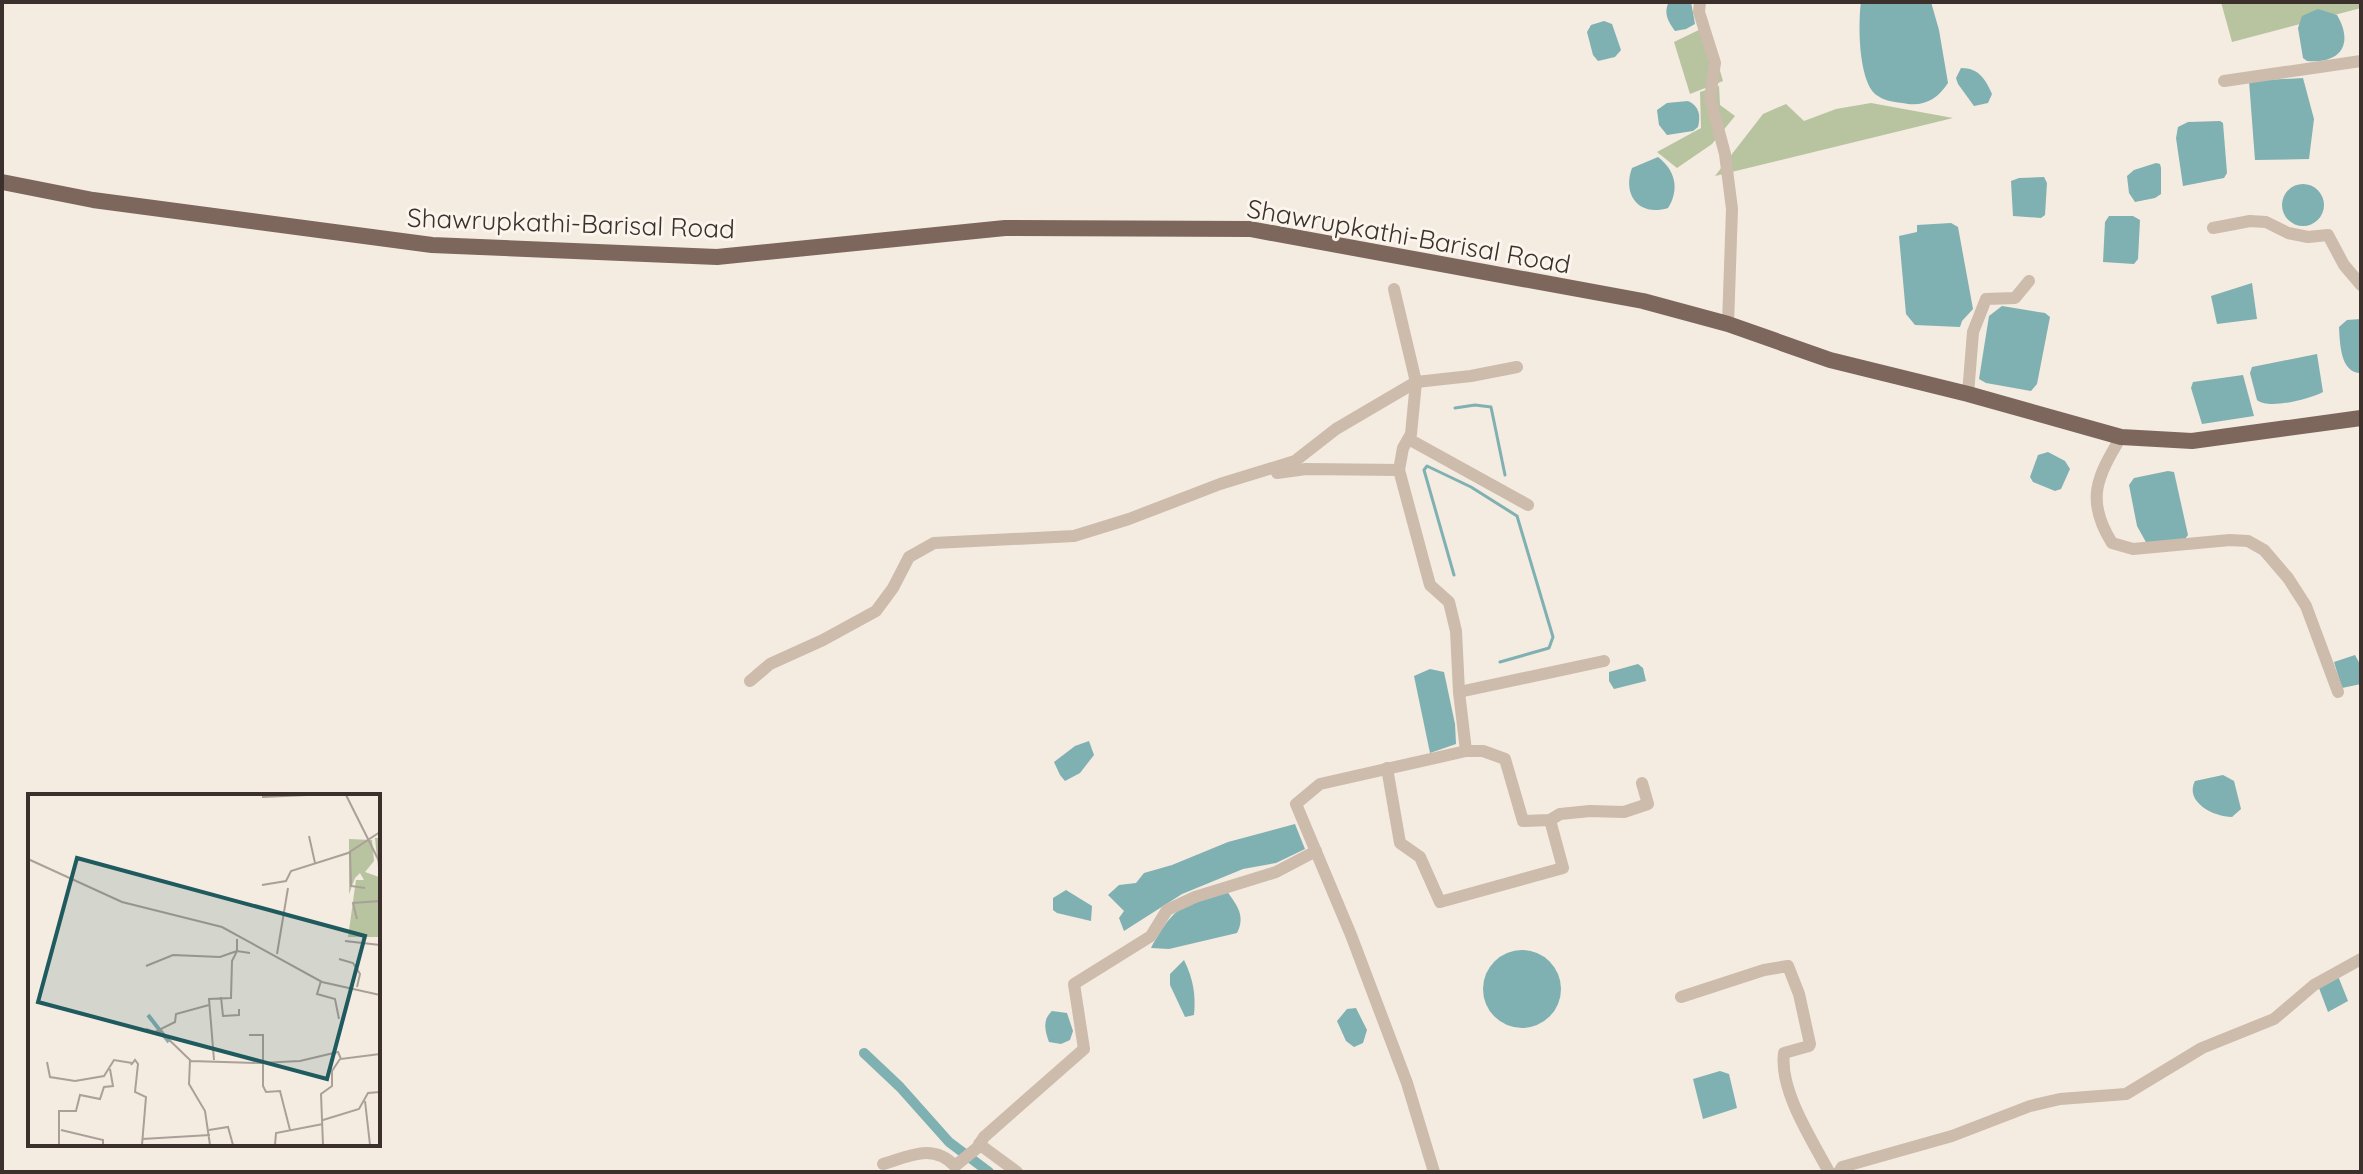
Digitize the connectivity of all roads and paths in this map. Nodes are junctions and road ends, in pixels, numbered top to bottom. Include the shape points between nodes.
1 (1700, 2) edge
2 (2361, 61) edge
3 (2224, 81) dead end
4 (2, 182) edge
5 (2213, 228) dead end
6 (2029, 281) dead end
7 (2361, 285) edge
8 (1394, 289) dead end
9 (1728, 324) junction
10 (1517, 367) dead end
11 (1416, 382) junction
12 (1968, 394) junction
13 (2361, 418) edge
14 (2121, 437) junction
15 (1414, 442) dead end
16 (1399, 470) junction
17 (1254, 476) junction
18 (1528, 505) dead end
19 (1604, 661) dead end
20 (750, 681) dead end
21 (1459, 692) junction
22 (2338, 692) dead end
23 (1466, 751) junction
24 (1387, 768) junction
25 (1642, 783) dead end
26 (1550, 820) junction
27 (1316, 851) junction
28 (2361, 959) edge
29 (1681, 997) dead end
30 (978, 1146) junction
31 (883, 1164) dead end
32 (1017, 1172) edge
33 (1434, 1172) edge
34 (1829, 1172) edge
35 (1839, 1172) edge

1 - 9 street via 1715,63 1710,98 1732,209
2 - 3 street
4 - 9 main road, Shawrupkathi-Barisal Road via 93,200 432,245 717,257 1005,228 1250,229 1643,301
5 - 7 street via 2250,221 2308,237 2328,235
6 - 12 street via 2015,298 1986,299 1973,332
8 - 11 street
9 - 12 main road, Shawrupkathi-Barisal Road via 1830,360
10 - 11 street
11 - 16 street via 1411,434
11 - 17 street via 1336,429 1295,461
12 - 14 main road, Shawrupkathi-Barisal Road
13 - 14 main road, Shawrupkathi-Barisal Road via 2192,441
14 - 22 street via 2099,476 2096,495 2112,543 2133,549 2230,540 2248,541 2264,550 2306,606
15 - 18 street
16 - 17 street via 1306,469
16 - 21 street via 1430,585 1449,602
17 - 20 street via 1074,536 934,543 909,557 876,611 770,664
19 - 21 street
21 - 23 street
23 - 24 street
23 - 26 street via 1505,759 1523,821
24 - 26 street via 1400,843 1420,857 1440,902 1563,868
24 - 27 street via 1320,784 1296,804
25 - 26 street via 1648,804 1624,812 1560,814
27 - 30 street via 1276,872 1167,910 1151,936 1074,984 1084,1049
27 - 33 street via 1402,1068
28 - 35 street via 2314,985 2274,1019 2202,1048 2126,1094 2030,1106
29 - 34 street via 1788,966 1810,1044 1784,1053 1787,1078 1798,1115
30 - 31 street via 955,1166 944,1155 921,1153
30 - 32 street

